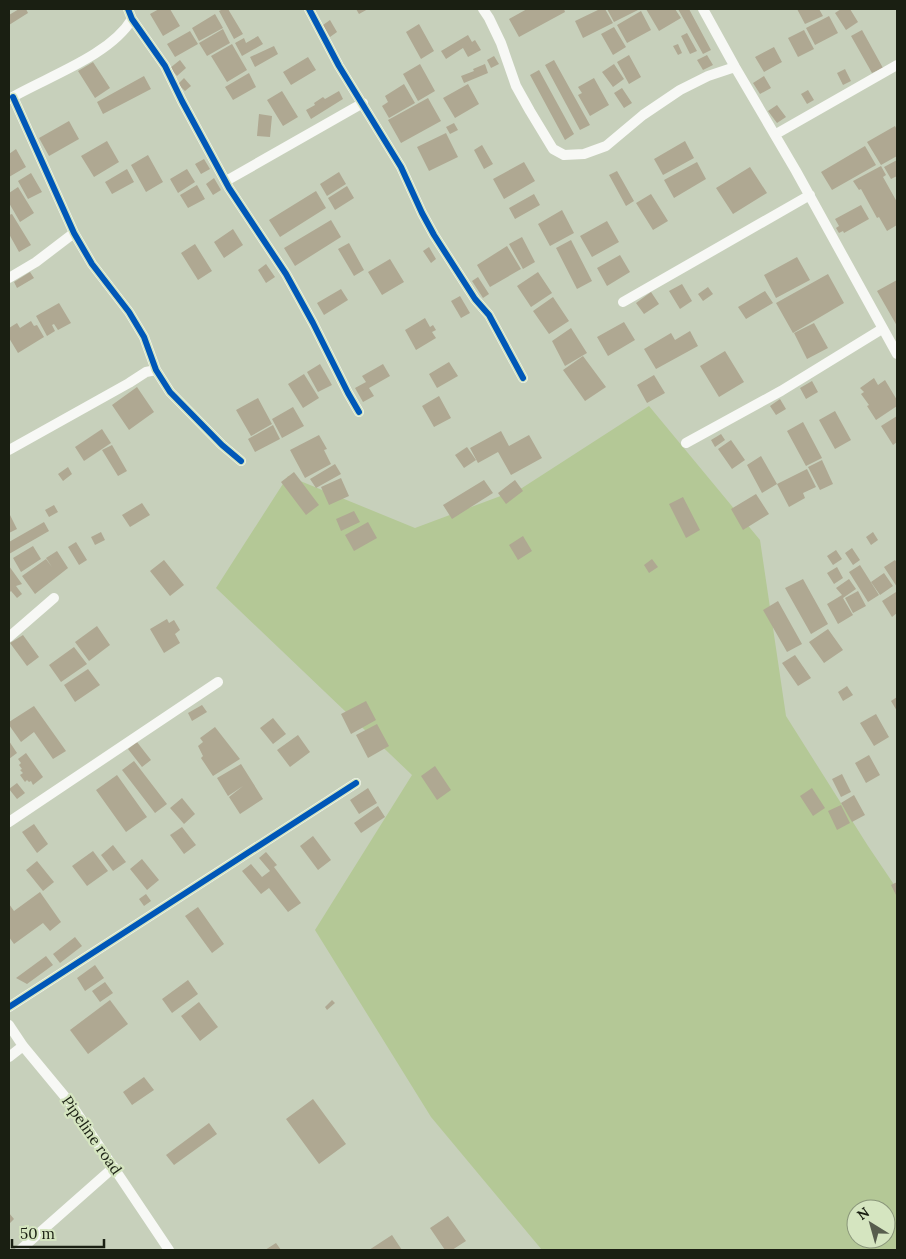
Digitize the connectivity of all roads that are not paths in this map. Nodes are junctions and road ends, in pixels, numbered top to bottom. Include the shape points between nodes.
1 (309, 9) edge
2 (483, 9) edge
3 (703, 9) edge
4 (130, 14) edge
5 (897, 65) edge
6 (735, 67) junction
7 (11, 98) edge
8 (363, 103) junction
9 (776, 134) junction
10 (226, 181) junction
11 (810, 195) junction
12 (74, 233) junction
13 (9, 278) edge
14 (623, 302) dead end
15 (882, 329) junction
16 (897, 354) edge
17 (156, 370) junction
18 (523, 378) dead end
19 (359, 412) dead end
20 (686, 443) dead end
21 (9, 450) edge
22 (241, 461) dead end
23 (54, 598) dead end
24 (9, 637) edge
25 (218, 682) dead end
26 (356, 783) dead end
27 (9, 822) edge
28 (9, 1007) edge
29 (9, 1025) edge
30 (23, 1046) junction
31 (9, 1057) edge
32 (114, 1167) junction
33 (20, 1250) edge
34 (169, 1250) edge

1 - 8 street
2 - 6 street via 501,44 516,86 553,149 564,155 584,154 606,146 680,90
3 - 6 street
4 - 7 street via 125,31 114,40 73,66
4 - 10 street via 165,66
5 - 9 street
6 - 9 street
7 - 12 street
8 - 10 street
8 - 18 street via 402,167 434,235 489,315
9 - 11 street
10 - 19 street via 286,274
11 - 14 street
11 - 15 street
12 - 13 street
12 - 17 street via 144,337
15 - 16 street
15 - 20 street via 781,391
17 - 21 street via 146,372
17 - 22 street via 170,392
23 - 24 street
25 - 27 street
26 - 28 street
29 - 30 street, Pipeline road
30 - 31 street
30 - 32 street, Pipeline road via 71,1104
32 - 33 street
32 - 34 street, Pipeline road

